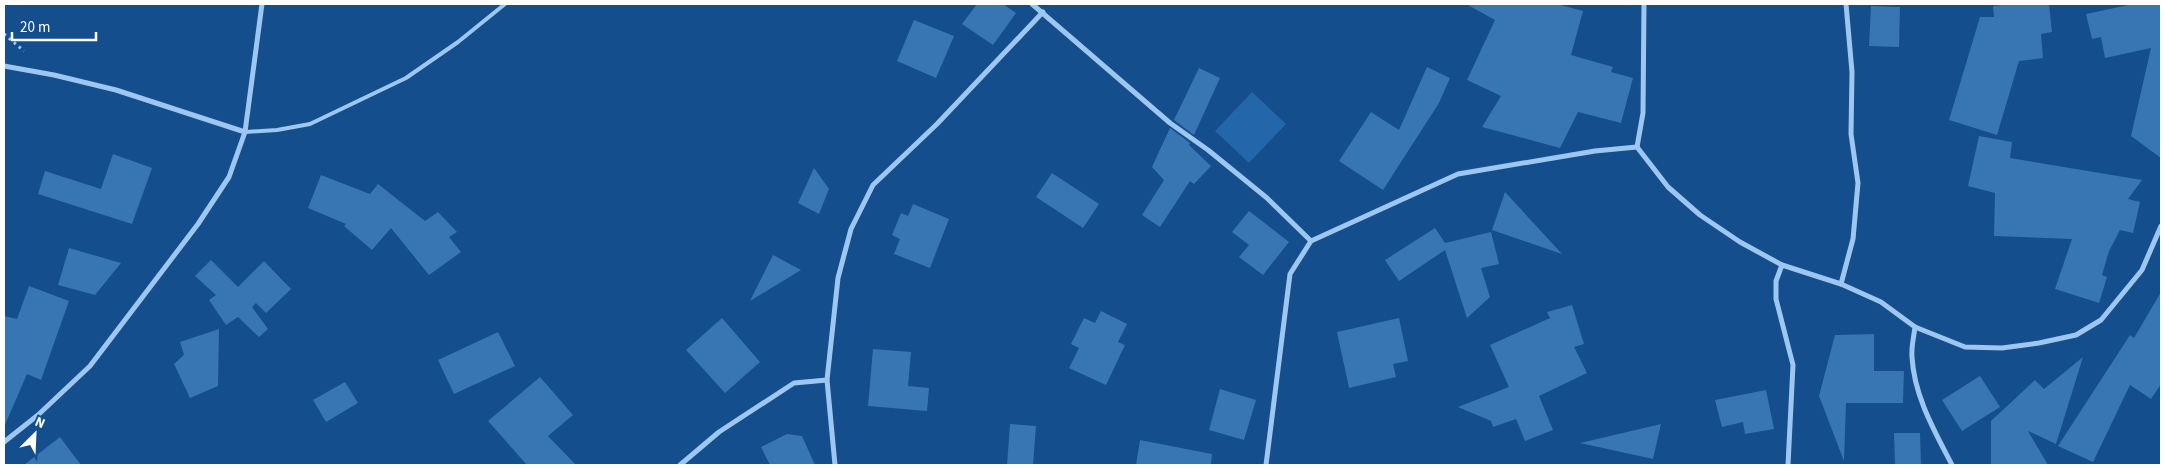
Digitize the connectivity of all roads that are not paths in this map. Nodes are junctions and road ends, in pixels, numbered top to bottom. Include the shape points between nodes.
1 (262, 4) edge
2 (505, 4) edge
3 (1032, 4) edge
4 (1644, 4) edge
5 (1846, 4) edge
6 (1043, 12) junction
7 (4, 66) edge
8 (245, 132) junction
9 (1637, 147) junction
10 (2161, 226) edge
11 (1312, 241) junction
12 (1782, 265) junction
13 (1842, 284) junction
14 (1915, 326) junction
15 (827, 380) junction
16 (4, 442) edge
17 (680, 465) edge
18 (835, 465) edge
19 (1266, 465) edge
20 (1788, 465) edge
21 (1952, 465) edge

1 - 8 street
2 - 8 lane via 406,78 310,124
3 - 6 street
4 - 9 street via 1644,113
5 - 13 street via 1852,72 1851,134 1858,184 1853,239
6 - 11 street via 1170,123 1267,198
6 - 15 street via 937,124 873,185 851,228 838,278
7 - 8 street via 116,90
8 - 16 street via 229,177 198,224 96,358 38,415
9 - 11 street via 1458,174
9 - 12 street via 1668,187 1700,215
10 - 14 street via 2142,270 2101,320 2076,335 2002,348 1965,347
11 - 19 street via 1290,274
12 - 13 street
12 - 20 street via 1776,281 1776,299 1793,365
13 - 14 street via 1881,302
14 - 21 street via 1911,357 1917,391
15 - 17 street via 794,384 718,432
15 - 18 street

